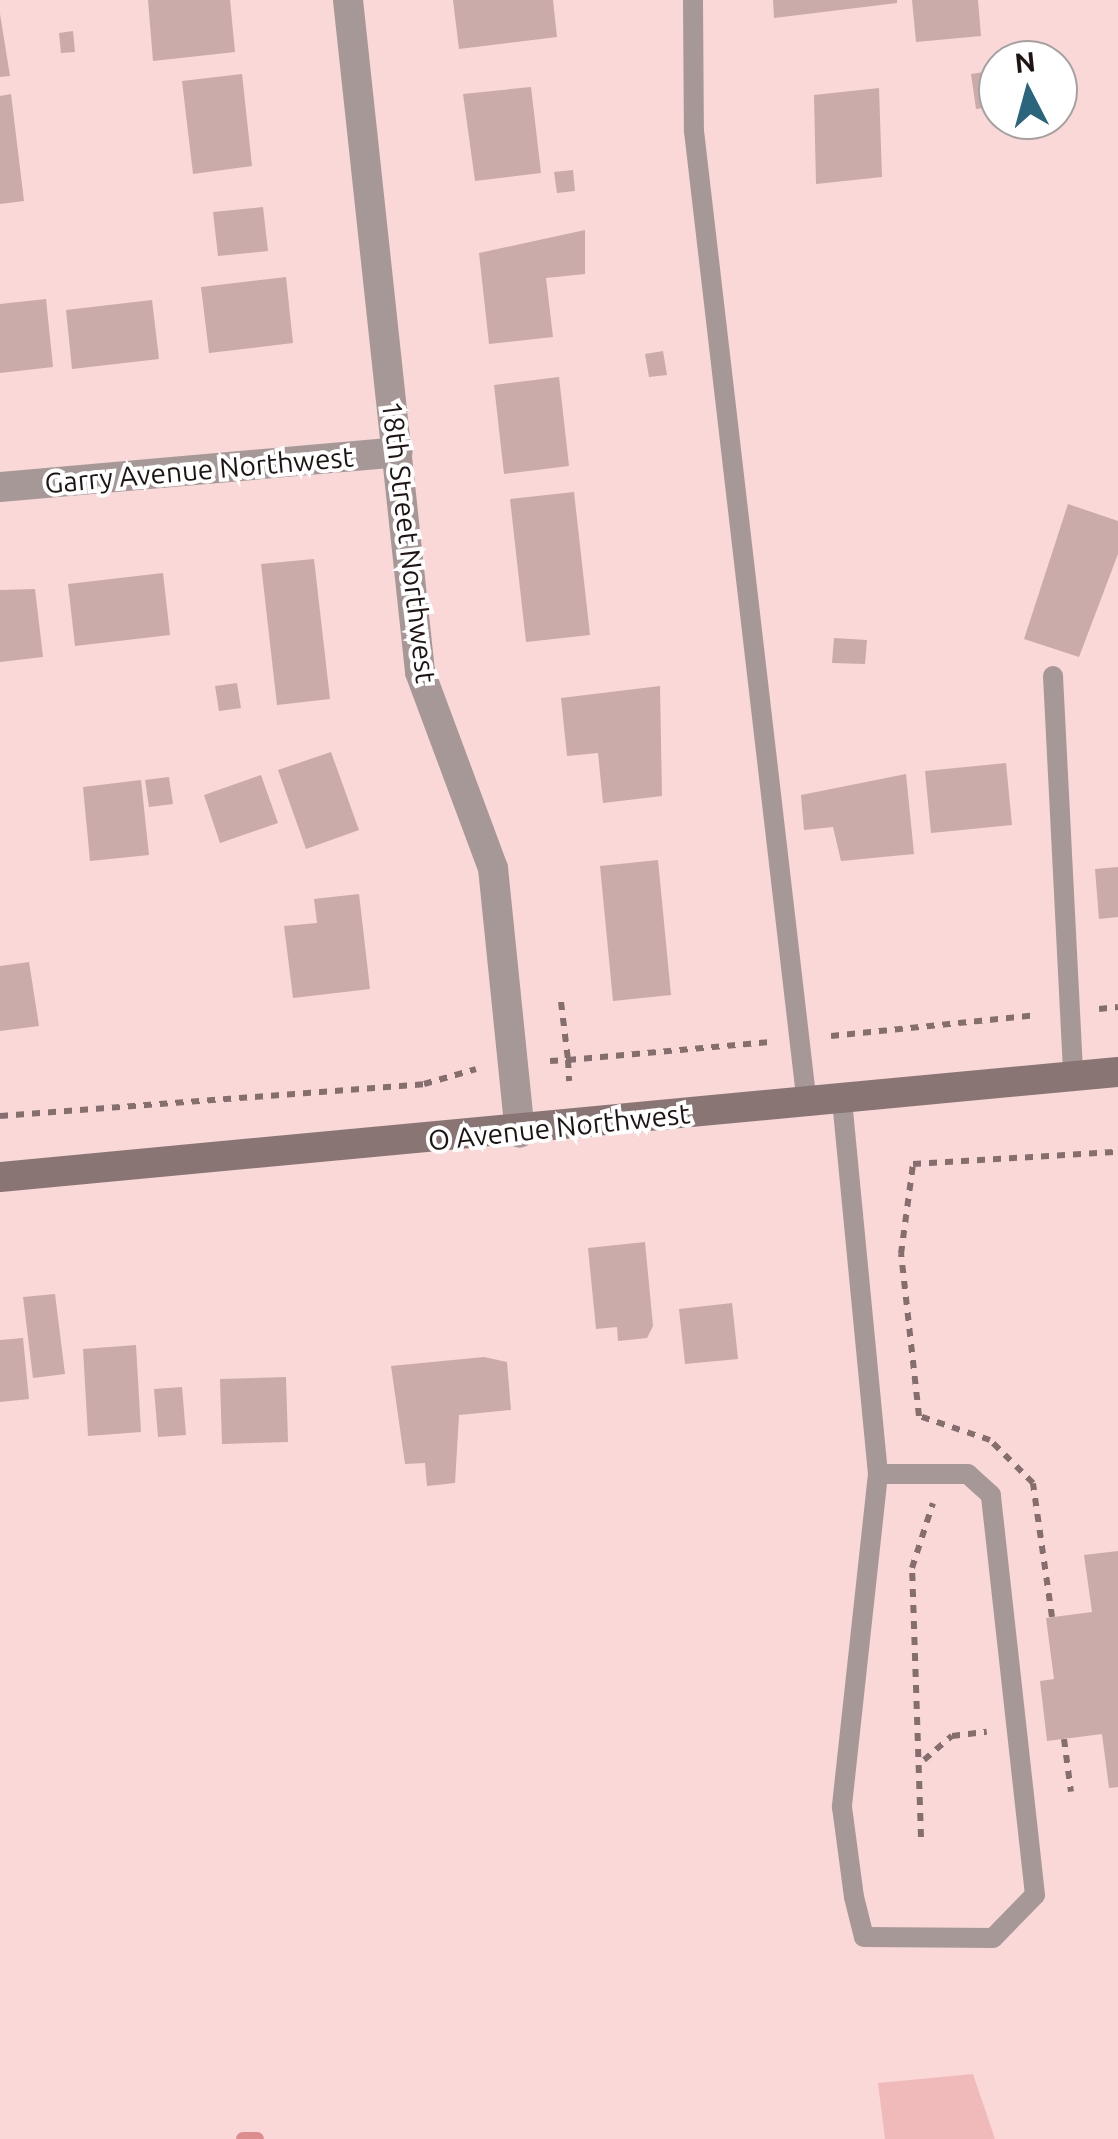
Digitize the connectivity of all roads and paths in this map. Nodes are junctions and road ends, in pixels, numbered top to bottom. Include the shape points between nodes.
1 (348, 0) edge
2 (693, 0) edge
3 (397, 452) junction
4 (0, 488) edge
5 (1053, 676) dead end
6 (548, 1061) dead end
7 (482, 1068) dead end
8 (1118, 1072) edge
9 (1073, 1077) junction
10 (569, 1081) dead end
11 (842, 1100) junction
12 (808, 1104) junction
13 (0, 1116) edge
14 (520, 1132) junction
15 (1118, 1152) edge
16 (0, 1177) edge
17 (878, 1474) junction
18 (922, 1474) junction
19 (1052, 1617) dead end
20 (1064, 1739) dead end
21 (1070, 1792) dead end
22 (921, 1837) dead end

1 - 3 street, 18th Street Northwest
2 - 12 lane via 694,131
3 - 4 street, Garry Avenue Northwest
3 - 14 street, 18th Street Northwest via 420,672 493,868
5 - 9 lane
6 - 10 path via 568,1060
7 - 13 path via 424,1084
8 - 9 street, O Avenue Northwest
9 - 11 street, O Avenue Northwest
11 - 12 street, O Avenue Northwest
11 - 17 lane
12 - 14 street, O Avenue Northwest
14 - 16 street, O Avenue Northwest
15 - 19 path via 913,1164 901,1254 919,1416 990,1440 1033,1483
17 - 18 lane
17 - 18 lane via 842,1807 854,1897 864,1937 993,1938 1034,1894 991,1494 968,1474
18 - 22 path via 934,1506 912,1568
20 - 21 path

